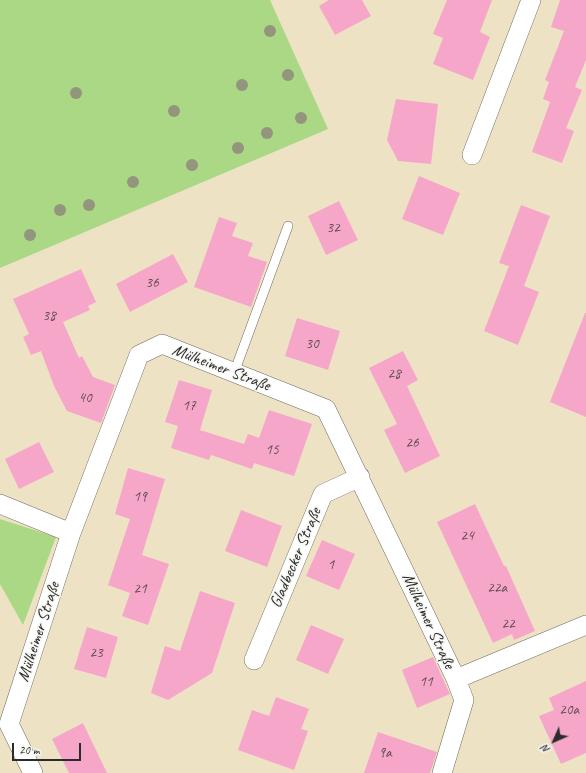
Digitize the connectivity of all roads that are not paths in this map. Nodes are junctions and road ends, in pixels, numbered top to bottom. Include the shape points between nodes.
1 (530, 0) edge
2 (472, 155) dead end
3 (288, 226) dead end
4 (234, 372) junction
5 (360, 477) junction
6 (0, 504) edge
7 (72, 533) junction
8 (586, 626) edge
9 (254, 660) dead end
10 (456, 679) junction
11 (33, 773) edge
12 (442, 773) edge

1 - 2 street
3 - 4 lane
4 - 5 street, Mülheimer Straße via 326,409
4 - 7 street, Mülheimer Straße via 162,344 139,355
5 - 9 street, Gladbecker Straße via 323,494
5 - 10 street, Mülheimer Straße
6 - 7 street
7 - 11 street, Mülheimer Straße via 9,724
8 - 10 street
10 - 12 street, Mülheimer Straße via 464,700

